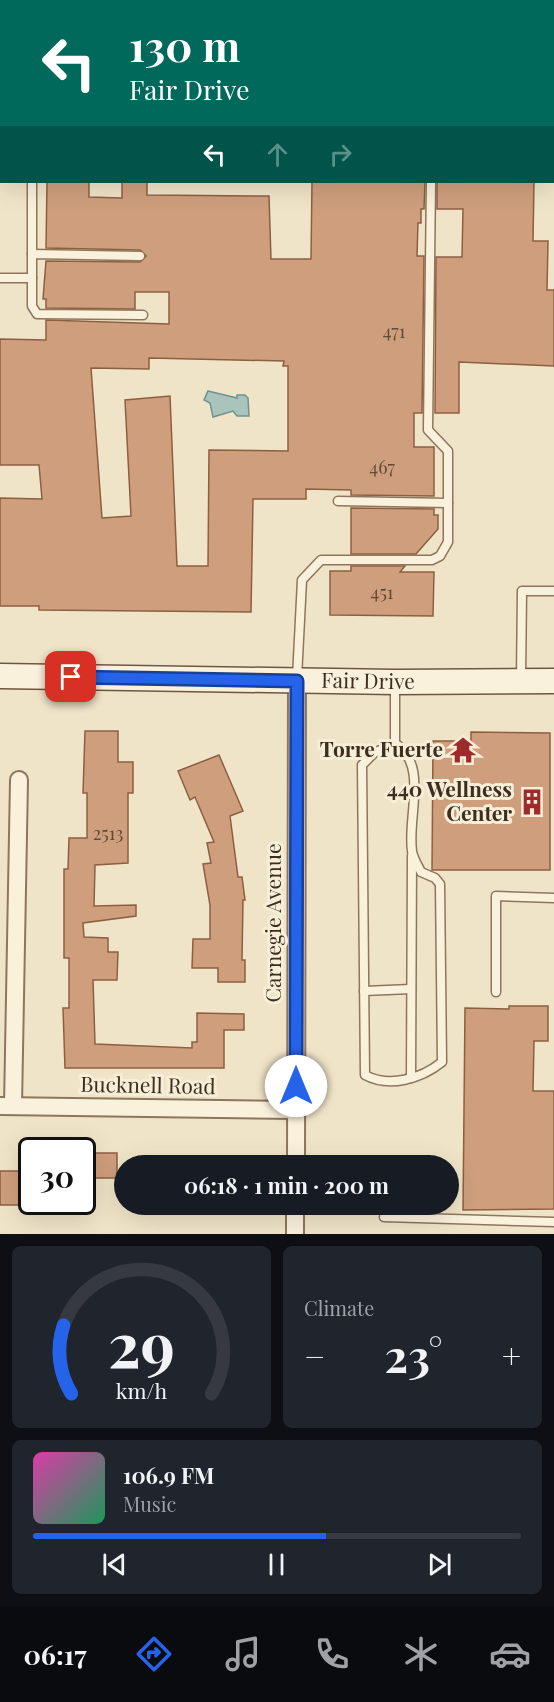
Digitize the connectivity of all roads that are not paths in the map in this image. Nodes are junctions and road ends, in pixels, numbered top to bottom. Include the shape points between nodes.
1 (32, 183) edge
2 (431, 183) edge
3 (32, 254) junction
4 (140, 256) dead end
5 (0, 278) edge
6 (32, 278) junction
7 (143, 315) dead end
8 (338, 501) dead end
9 (448, 503) junction
10 (554, 591) edge
11 (0, 676) edge
12 (297, 681) junction
13 (521, 681) junction
14 (554, 681) edge
15 (395, 682) junction
16 (395, 743) junction
17 (19, 780) dead end
18 (412, 852) junction
19 (554, 898) edge
20 (411, 988) junction
21 (364, 991) junction
22 (496, 992) dead end
23 (411, 1078) junction
24 (6, 1106) edge
25 (296, 1110) junction
26 (296, 1155) edge
27 (296, 1215) edge
28 (384, 1217) dead end
29 (554, 1222) edge
30 (295, 1234) edge

1 - 3 lane
2 - 9 lane via 428,430 448,451
3 - 4 lane
3 - 6 lane
5 - 6 lane
6 - 7 lane via 32,306 37,314
8 - 9 lane
9 - 12 lane via 448,542 440,556 432,560 326,559 307,573 302,580
10 - 13 lane via 522,591
11 - 12 main road, Fair Drive
12 - 15 main road, Fair Drive
12 - 25 street, Carnegie Avenue
13 - 14 main road, Fair Drive
13 - 15 main road, Fair Drive
15 - 16 lane
16 - 18 lane via 405,750 413,764
16 - 21 lane via 374,753 362,765
17 - 24 street
18 - 20 lane
18 - 23 lane via 422,872 440,884 442,1062 429,1073
19 - 22 lane via 496,896
20 - 21 lane
20 - 23 lane
21 - 23 lane via 365,1075 376,1081
24 - 25 street, Bucknell Road
25 - 26 street, Carnegie Avenue
27 - 30 street
28 - 29 lane

